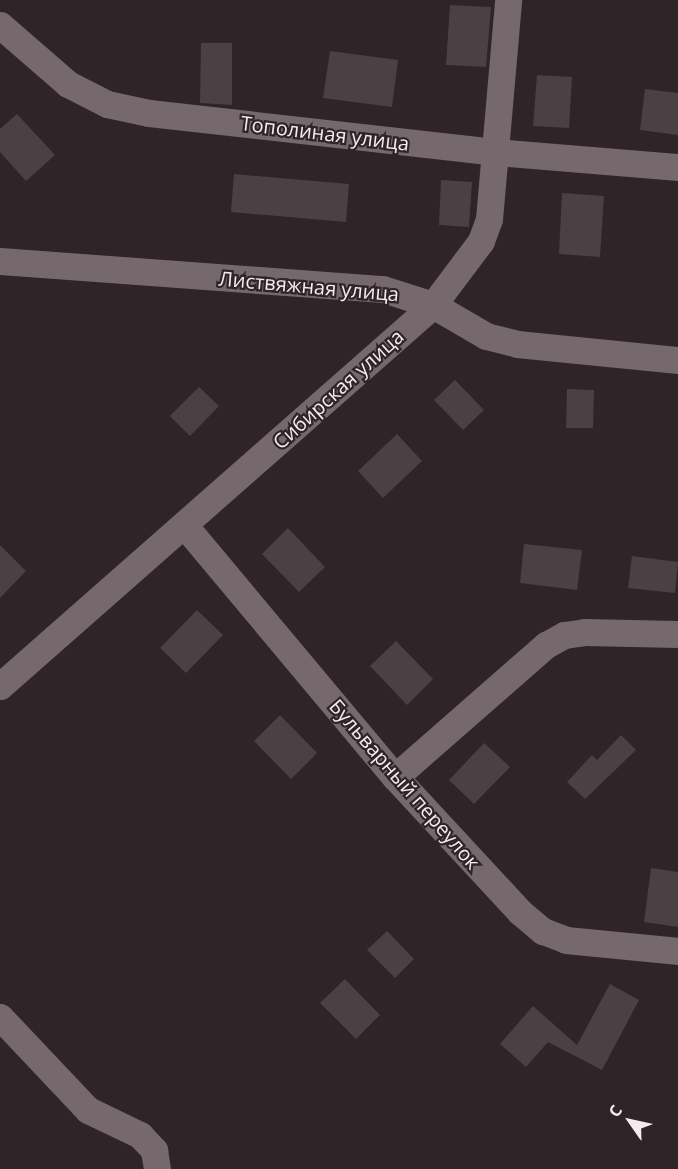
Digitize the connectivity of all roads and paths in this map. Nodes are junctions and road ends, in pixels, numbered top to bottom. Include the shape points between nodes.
1 (507, 0) edge
2 (0, 25) edge
3 (495, 152) junction
4 (678, 167) edge
5 (0, 261) edge
6 (433, 304) junction
7 (678, 360) edge
8 (185, 526) junction
9 (678, 634) edge
10 (0, 686) edge
11 (395, 777) junction
12 (678, 951) edge
13 (0, 1017) edge
14 (159, 1168) edge

1 - 3 street, Сибирская улица
2 - 3 street, Тополиная улица via 68,84 107,104 161,114
3 - 4 street, Тополиная улица
3 - 6 street, Сибирская улица via 489,219 481,242
5 - 6 street, Листвяжная улица via 383,289
6 - 7 street, Листвяжная улица via 486,336 517,344
6 - 8 street, Сибирская улица
8 - 10 street, Сибирская улица
8 - 11 street, Бульварный переулок
9 - 11 street via 564,635 546,645
11 - 12 street, Бульварный переулок via 520,912 543,931 566,940
13 - 14 street via 88,1110 140,1135 154,1150

